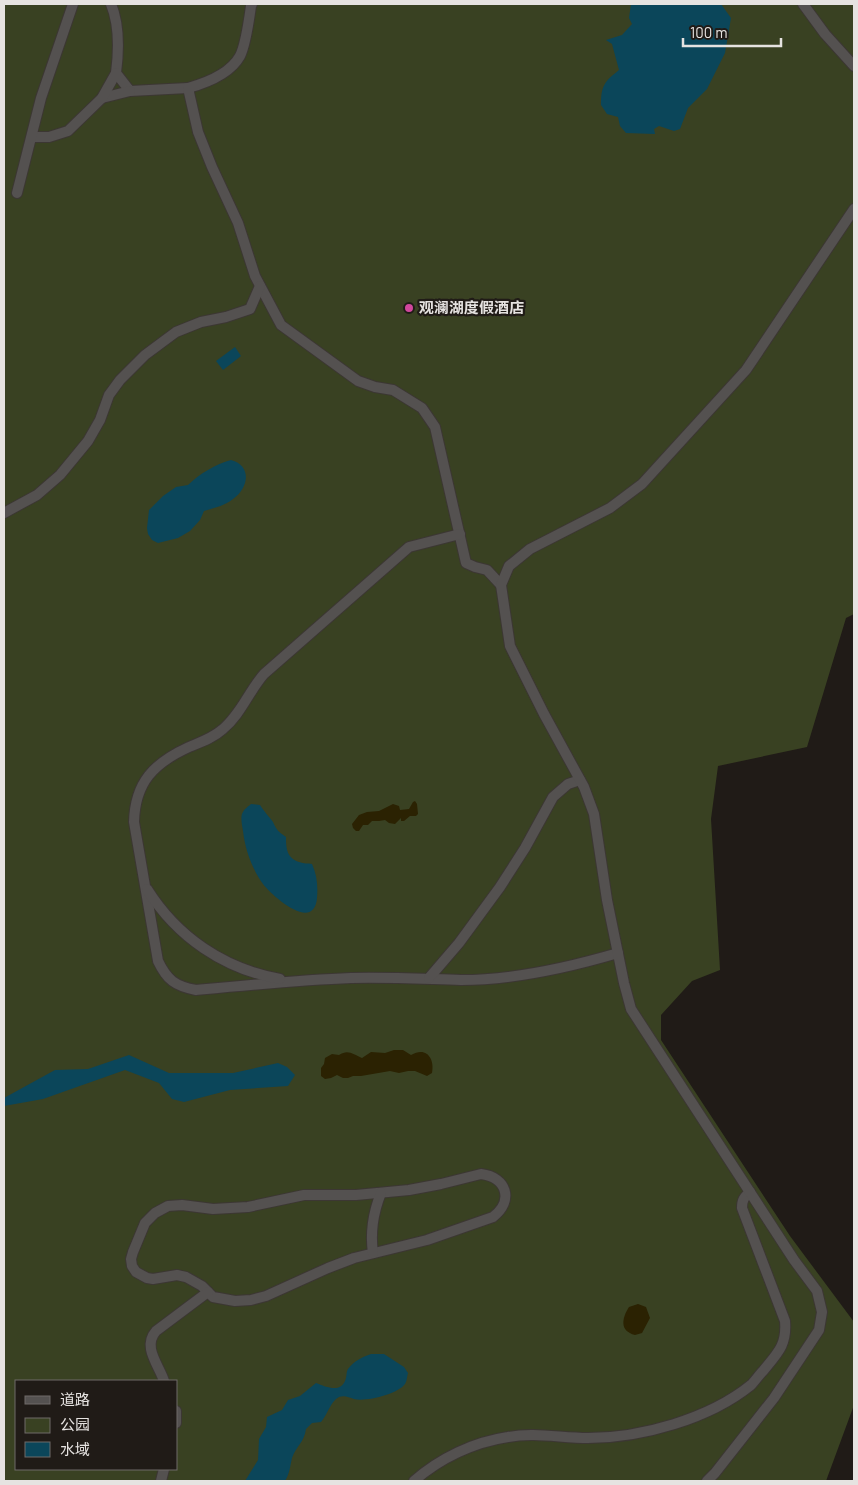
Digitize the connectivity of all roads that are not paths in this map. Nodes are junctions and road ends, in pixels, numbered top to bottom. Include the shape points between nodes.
1 (73, 4) edge
2 (111, 4) edge
3 (252, 4) edge
4 (803, 4) edge
5 (854, 66) edge
6 (116, 73) junction
7 (188, 88) junction
8 (130, 91) junction
9 (102, 98) junction
10 (32, 137) junction
11 (16, 193) dead end
12 (854, 209) edge
13 (260, 286) junction
14 (250, 309) junction
15 (271, 309) junction
16 (4, 514) edge
17 (460, 534) junction
18 (500, 585) junction
19 (580, 780) junction
20 (144, 885) junction
21 (618, 953) junction
22 (429, 978) junction
23 (295, 981) junction
24 (750, 1192) junction
25 (381, 1193) junction
26 (373, 1253) junction
27 (210, 1295) junction
28 (164, 1380) edge
29 (171, 1380) edge
30 (414, 1481) edge
31 (706, 1481) edge

1 - 10 street via 41,98
2 - 6 street via 119,50
3 - 7 street via 240,56 230,69 201,85
4 - 5 street
6 - 8 street
6 - 9 street
7 - 8 street
7 - 13 street via 198,132 238,222
8 - 9 street
9 - 10 street via 68,131 49,137
10 - 11 street
12 - 18 street via 746,370 642,484 610,508 530,549 509,566
13 - 14 street
13 - 15 street
14 - 15 street
14 - 16 street via 176,332 145,355 108,395 100,420 88,441 60,475 37,495
15 - 17 street via 281,325 358,380 393,390 422,408 435,427
17 - 18 street via 466,563 487,570
17 - 20 street via 409,547 271,666 235,717 220,731 173,754 154,768 141,788 134,810
18 - 19 street via 510,646
19 - 21 street via 594,814 606,900
19 - 22 street via 553,797 500,887
20 - 23 street via 174,924 213,955 247,970
20 - 23 street via 158,961 172,982 196,990
21 - 22 street via 521,975 461,980
21 - 24 street via 631,1009
22 - 23 street
24 - 30 street via 745,1196 742,1208 785,1321 786,1332 778,1354 752,1384 691,1418 641,1432 590,1438 523,1435 480,1444 441,1461
24 - 31 street via 817,1291 822,1312 820,1330 774,1398 715,1474
25 - 26 street via 373,1218
25 - 26 street via 481,1174 498,1179 506,1195 505,1204 493,1217 427,1240
25 - 27 street via 304,1195 236,1208 175,1205 155,1212 145,1223 133,1252 132,1266 141,1276 153,1279 177,1275 186,1277
26 - 27 street via 341,1263 258,1299 235,1301
27 - 28 street via 151,1337 150,1349
27 - 29 street via 157,1340 157,1348

